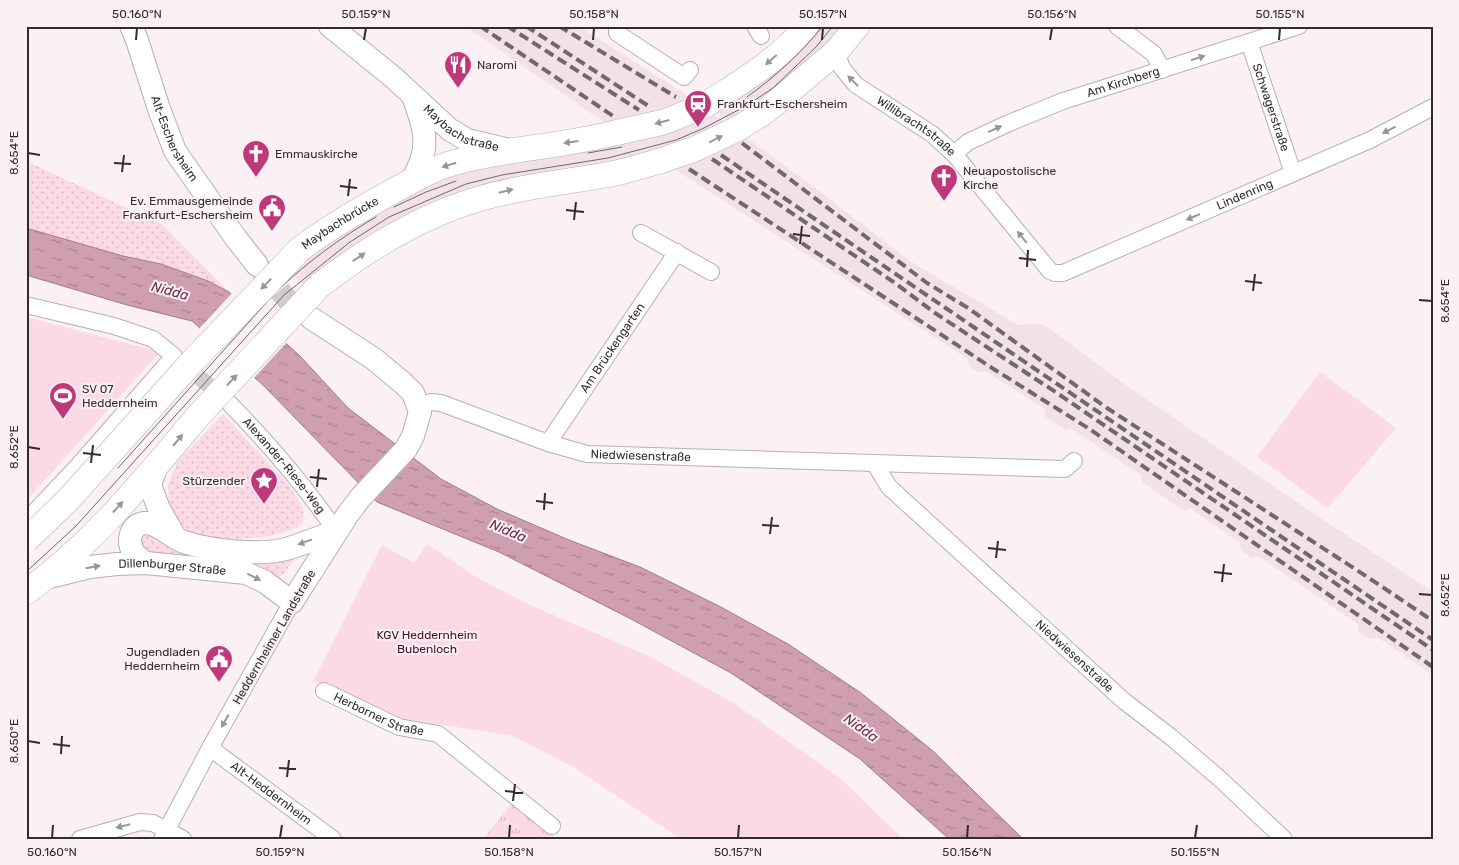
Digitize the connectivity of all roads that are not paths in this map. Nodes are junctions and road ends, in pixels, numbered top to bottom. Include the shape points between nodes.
1 (131, 26) edge
2 (330, 26) edge
3 (617, 26) edge
4 (806, 26) edge
5 (857, 26) edge
6 (1117, 26) edge
7 (1299, 26) edge
8 (1249, 42) junction
9 (836, 52) junction
10 (690, 70) dead end
11 (1162, 70) junction
12 (412, 96) junction
13 (1433, 108) edge
14 (513, 151) junction
15 (954, 154) junction
16 (1294, 173) junction
17 (411, 181) junction
18 (641, 232) dead end
19 (678, 252) junction
20 (257, 265) tunnel mouth
21 (711, 272) dead end
22 (1055, 273) joint
23 (26, 305) edge
24 (311, 318) tunnel mouth
25 (230, 404) tunnel mouth
26 (418, 405) junction
27 (548, 443) junction
28 (1074, 461) dead end
29 (157, 464) junction
30 (875, 464) junction
31 (26, 521) edge
32 (336, 531) junction
33 (176, 538) junction
34 (26, 540) edge
35 (146, 563) junction
36 (36, 585) edge
37 (292, 602) junction
38 (324, 691) dead end
39 (210, 748) junction
40 (552, 826) dead end
41 (164, 834) edge
42 (80, 839) edge
43 (184, 839) edge
44 (333, 839) edge
45 (1284, 839) edge

1 - 20 street, Alt-Eschersheim via 175,151
2 - 12 street, Maybachstraße
3 - 10 street via 617,33 684,77
4 -> 14 main road, Maybachbrücke, bridge via 766,64 704,106 664,122 590,139
5 - 9 main road
6 - 11 street via 1154,54
7 - 8 street, Am Kirchberg
11 -> 8 street, Am Kirchberg
8 - 16 street, Schwagerstraße
15 -> 9 street, Willibrachtstraße via 932,134 856,85 842,68
29 -> 9 main road, Dillenburger Straße, bridge via 319,286 374,247 445,210 481,198 518,188 617,172 679,156 739,128 766,111
15 -> 11 street, Am Kirchberg via 968,142 1008,123
12 - 14 street, Maybachstraße via 466,140
12 - 17 street, Maybachstraße via 425,138 424,156
13 -> 16 street, Lindenring
14 -> 17 main road, Maybachbrücke via 444,166
22 -> 15 street, Willibrachtstraße via 1050,271
16 -> 22 street, Lindenring via 1063,273
17 -> 34 main road, Maybachbrücke, bridge via 328,228 300,249 190,364 66,502
18 - 19 street
19 - 21 street
19 - 27 street, Am Brückengarten
23 - 31 street via 153,339 174,356
24 - 26 street via 374,359 413,393
25 - 32 street, Alexander-Riese-Weg via 256,431
26 - 27 street, Niedwiesenstraße via 441,403
26 - 32 street, Heddernheimer Landstraße via 417,424 406,449 361,497
27 - 30 street, Niedwiesenstraße via 586,454
28 - 30 street, Niedwiesenstraße via 1065,469
29 - 33 street, Dillenburger Straße via 150,485 158,509
36 -> 29 main road, Dillenburger Straße via 73,555
30 - 45 street, Niedwiesenstraße via 890,487 1124,701 1220,779
32 -> 33 street, Dillenburger Straße via 273,551 209,549
32 - 37 street, Heddernheimer Landstraße
33 - 35 street via 150,524 134,529 130,538 132,548
36 -> 35 street, Dillenburger Straße via 90,567
35 -> 37 street, Dillenburger Straße via 246,573 265,582
37 -> 39 street, Heddernheimer Landstraße
38 - 40 street, Herborner Straße via 399,727 438,734
39 - 41 street, Heddernheimer Landstraße
39 - 44 street, Alt-Heddernheim
41 -> 42 street via 153,823 140,822
41 - 43 street

